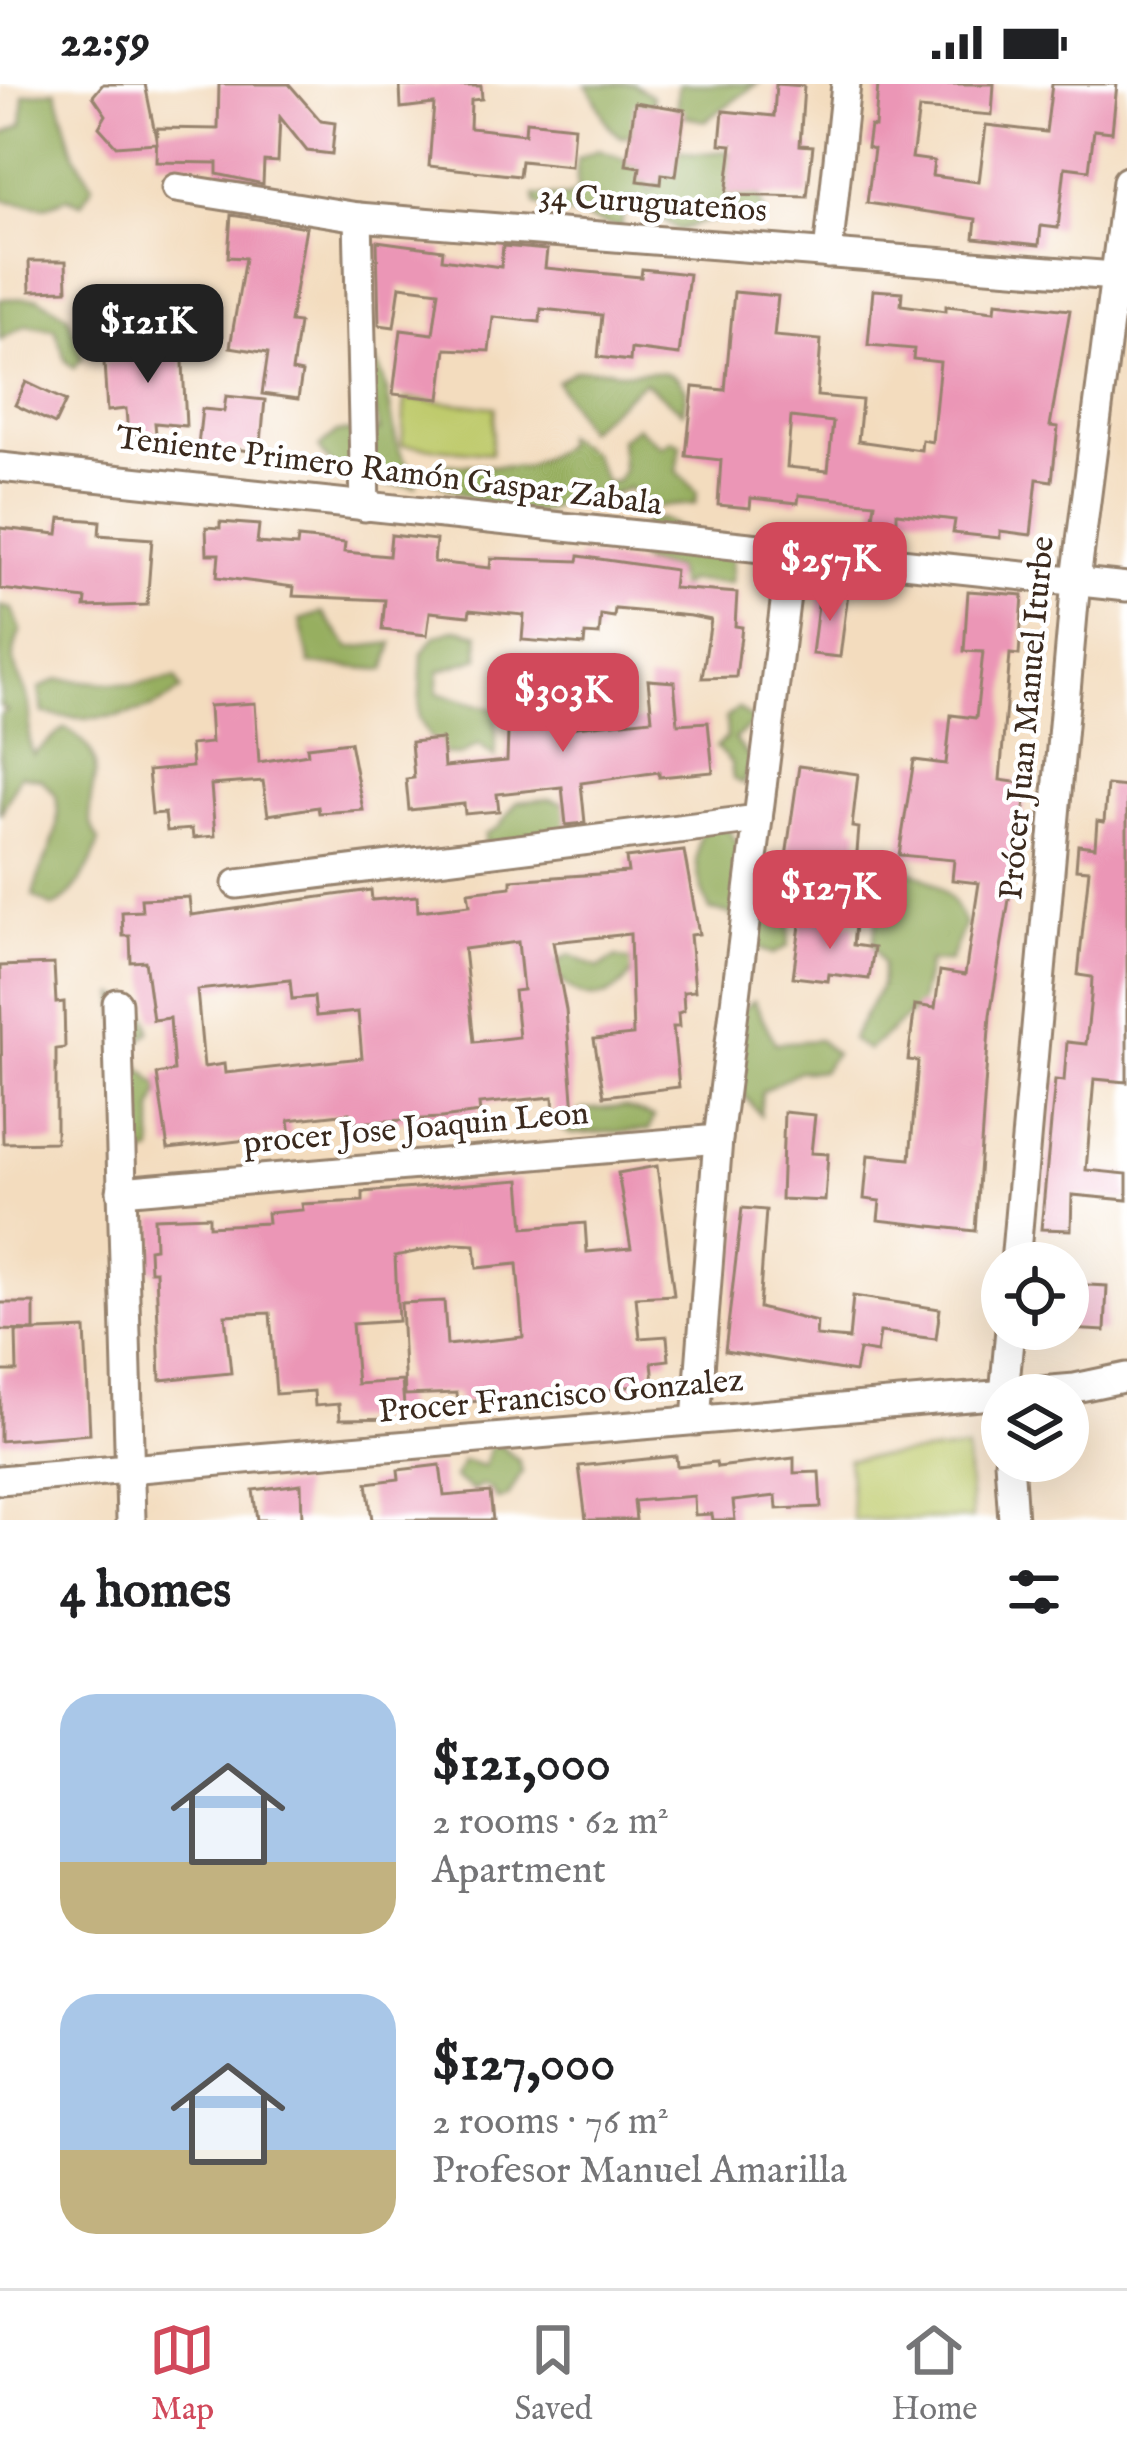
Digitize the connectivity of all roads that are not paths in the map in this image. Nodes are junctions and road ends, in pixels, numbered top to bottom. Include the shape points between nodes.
1 (846, 84) edge
2 (1127, 181) edge
3 (176, 188) dead end
4 (358, 217) junction
5 (828, 254) junction
6 (1121, 276) edge
7 (0, 467) edge
8 (365, 507) junction
9 (791, 555) junction
10 (1076, 580) junction
11 (1127, 586) edge
12 (758, 818) junction
13 (237, 884) dead end
14 (117, 1004) dead end
15 (718, 1139) junction
16 (121, 1191) junction
17 (1017, 1242) edge
18 (1127, 1377) edge
19 (1089, 1382) edge
20 (981, 1396) edge
21 (695, 1421) junction
22 (130, 1472) junction
23 (0, 1480) edge
24 (1010, 1482) edge
25 (131, 1520) edge
26 (1013, 1520) edge

1 - 5 street
2 - 6 street, Prócer Juan Manuel Iturbe
3 - 4 street, 34 Curuguateños
4 - 5 street, 34 Curuguateños
4 - 8 street
5 - 6 street, 34 Curuguateños
6 - 10 street, Prócer Juan Manuel Iturbe
7 - 8 street, Teniente Primero Ramón Gaspar Zabala
8 - 9 street, Teniente Primero Ramón Gaspar Zabala
9 - 10 street, Teniente Primero Ramón Gaspar Zabala
9 - 12 street
10 - 11 street, Teniente Primero Ramón Gaspar Zabala
10 - 17 street, Prócer Juan Manuel Iturbe
12 - 13 street
12 - 15 street
14 - 16 street
15 - 16 street, procer Jose Joaquin Leon
15 - 21 street
16 - 22 street
18 - 19 street, Procer Francisco Gonzalez
20 - 21 street, Procer Francisco Gonzalez
21 - 22 street, Procer Francisco Gonzalez
22 - 23 street, Procer Francisco Gonzalez
22 - 25 street
24 - 26 street

